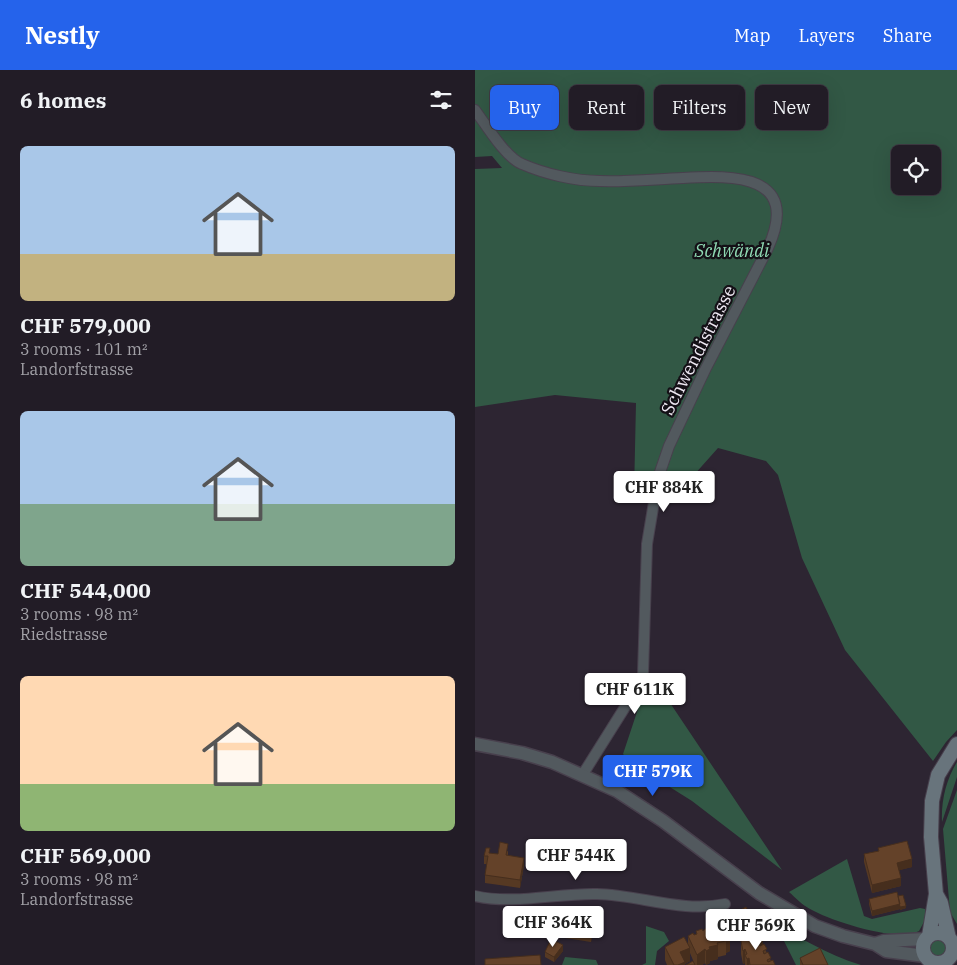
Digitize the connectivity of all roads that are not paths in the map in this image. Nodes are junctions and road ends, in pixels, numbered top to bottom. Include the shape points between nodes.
1 (475, 110) edge
2 (475, 744) edge
3 (957, 744) edge
4 (583, 774) junction
5 (936, 894) junction
6 (475, 896) edge
7 (725, 904) dead end
8 (927, 938) junction
9 (952, 940) edge
10 (875, 944) junction
11 (950, 959) edge
12 (929, 961) edge

1 - 4 street, Schwendistrasse via 520,164 549,173 598,181 739,178 763,187 777,210 770,243 669,446 651,512 647,544 643,674 633,696
2 - 4 street via 530,756
3 - 5 main road via 938,774 932,801 931,837
4 - 10 street via 644,807 783,908 825,930
5 - 8 main road
5 - 9 main road
6 - 7 street via 508,899 595,894 684,906
8 - 9 main road via 939,933
8 - 10 street
8 - 12 main road via 923,948
9 - 11 main road
10 - 12 street via 886,951
11 - 12 main road via 940,964

